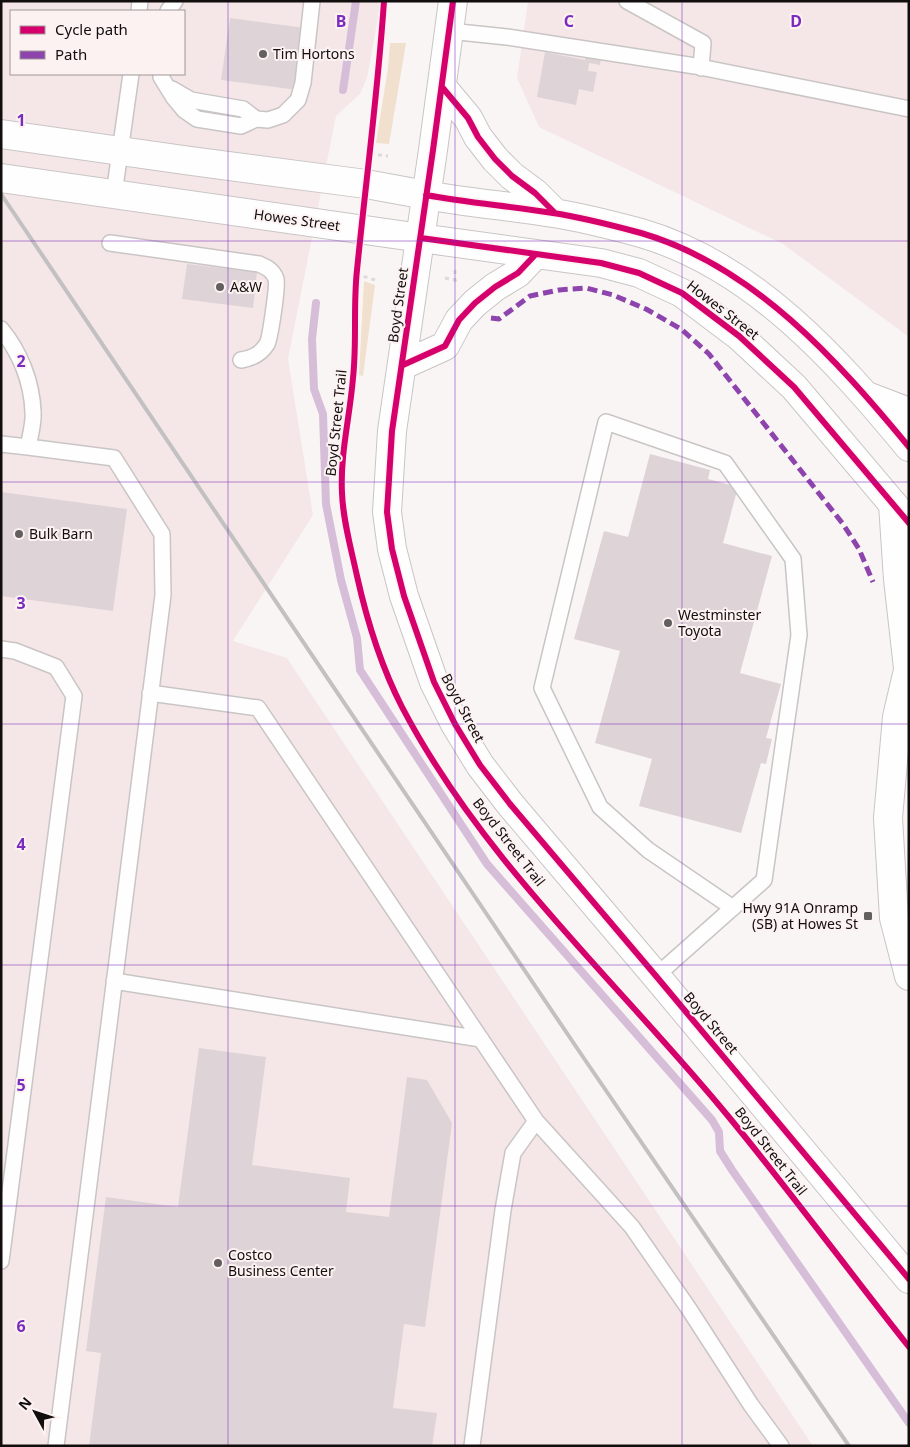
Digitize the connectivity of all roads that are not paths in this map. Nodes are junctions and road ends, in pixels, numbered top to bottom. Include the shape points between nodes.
1 (312, 1) edge
2 (453, 1) edge
3 (627, 1) edge
4 (449, 30) junction
5 (701, 68) junction
6 (131, 75) edge
7 (164, 80) edge
8 (442, 87) junction
9 (909, 109) edge
10 (1, 134) edge
11 (120, 151) junction
12 (1, 178) edge
13 (114, 194) junction
14 (426, 195) junction
15 (555, 213) junction
16 (421, 238) junction
17 (110, 243) dead end
18 (535, 255) junction
19 (1, 329) edge
20 (241, 360) dead end
21 (403, 365) junction
22 (867, 396) junction
23 (909, 412) edge
24 (1, 444) edge
25 (28, 447) junction
26 (909, 447) edge
27 (901, 514) edge
28 (1, 649) edge
29 (908, 667) edge
30 (150, 693) junction
31 (732, 908) junction
32 (656, 976) junction
33 (909, 976) edge
34 (114, 981) junction
35 (481, 1039) junction
36 (536, 1121) junction
37 (1, 1261) edge
38 (909, 1279) edge
39 (56, 1446) edge
40 (472, 1446) edge
41 (780, 1446) edge

1 - 7 lane via 303,84 298,100 283,115 241,126 197,119 184,110
2 - 4 main road, Boyd Street
3 - 5 lane via 703,43
4 - 5 lane
4 - 8 main road, Boyd Street
5 - 9 lane
6 - 11 lane
8 - 14 main road, Boyd Street
8 - 15 main road via 468,118 478,138 495,159
10 - 11 main road, Howes Street
11 - 13 lane
11 - 14 main road, Howes Street via 367,176
12 - 13 main road, Howes Street
13 - 16 main road, Howes Street via 360,238
14 - 15 main road, Howes Street
14 - 16 main road, Boyd Street
15 - 22 main road, Howes Street via 672,244 745,284 789,318
16 - 18 main road, Howes Street
16 - 21 main road, Boyd Street
17 - 20 lane via 259,264 270,269 276,279 276,293 268,342 251,359
18 - 21 main road via 518,273 475,303 459,320 445,346
18 - 27 main road, Howes Street via 601,263 639,273 682,292 740,336 794,387
19 - 25 lane via 20,360 30,387 33,414
21 - 32 main road, Boyd Street via 392,431 388,512 392,549 404,596 434,682 480,765
22 - 23 main road
22 - 26 main road, Howes Street
24 - 25 lane
25 - 30 lane via 114,458 162,534 163,595
27 - 29 main road via 898,578
28 - 37 lane via 56,667 74,696
29 - 33 main road via 897,717 888,818 894,918
30 - 34 lane
30 - 35 lane via 258,708
31 - 31 lane via 764,880 799,636 793,559 725,463 606,422 542,688 600,807 648,850
31 - 32 lane
32 - 38 main road, Boyd Street
34 - 35 lane
34 - 39 lane
35 - 36 lane
36 - 40 lane via 513,1153
36 - 41 lane via 632,1227

